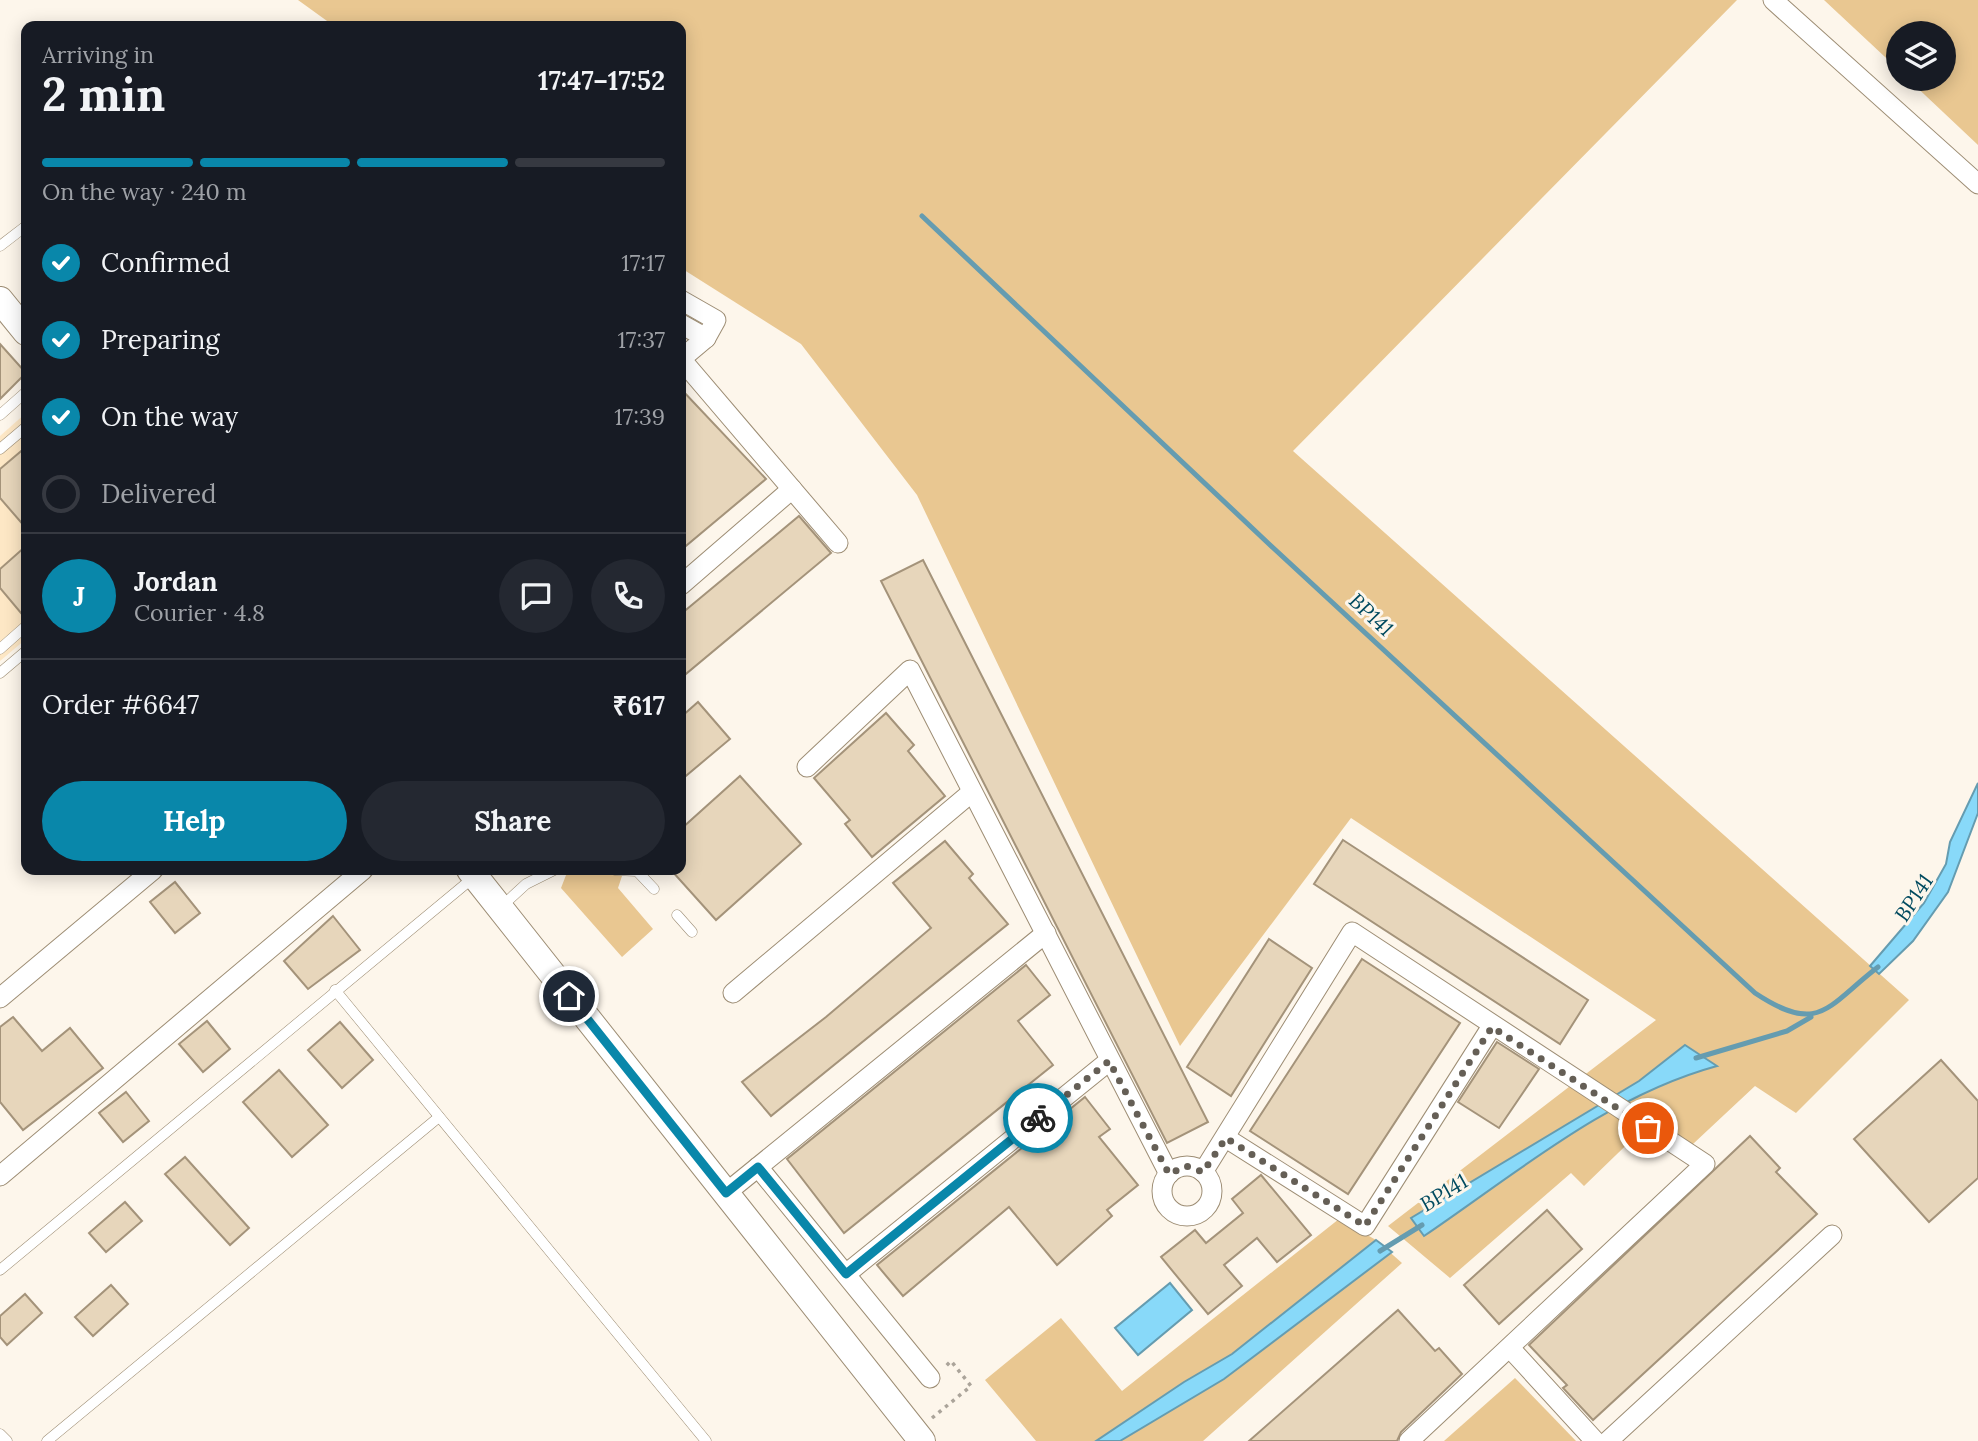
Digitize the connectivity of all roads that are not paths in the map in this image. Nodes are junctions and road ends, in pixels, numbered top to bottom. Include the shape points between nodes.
1 (1773, 0) edge
2 (1978, 184) edge
3 (21, 230) edge
4 (0, 246) edge
5 (0, 300) edge
6 (686, 303) edge
7 (21, 321) edge
8 (686, 327) edge
9 (706, 338) junction
10 (686, 355) edge
11 (686, 365) edge
12 (21, 396) edge
13 (0, 415) edge
14 (21, 431) edge
15 (0, 449) edge
16 (792, 489) junction
17 (838, 543) dead end
18 (686, 581) edge
19 (21, 630) edge
20 (0, 649) edge
21 (21, 654) edge
22 (0, 673) edge
23 (807, 767) dead end
24 (972, 792) junction
25 (147, 875) edge
26 (357, 875) edge
27 (470, 875) edge
28 (474, 875) edge
29 (544, 875) edge
30 (641, 875) edge
31 (654, 889) dead end
32 (500, 908) junction
33 (677, 915) dead end
34 (692, 932) dead end
35 (1046, 933) junction
36 (335, 990) junction
37 (733, 993) dead end
38 (0, 998) edge
39 (1492, 1027) junction
40 (1109, 1061) junction
41 (439, 1116) junction
42 (1226, 1138) junction
43 (758, 1167) junction
44 (1203, 1172) junction
45 (1169, 1174) junction
46 (0, 1176) edge
47 (726, 1193) junction
48 (1832, 1235) dead end
49 (0, 1270) edge
50 (846, 1274) junction
51 (1510, 1348) junction
52 (930, 1378) dead end
53 (0, 1434) edge
54 (7, 1441) edge
55 (47, 1441) edge
56 (706, 1441) edge
57 (922, 1441) edge
58 (1409, 1441) edge
59 (1595, 1441) edge
60 (1608, 1441) edge

1 - 2 street
3 - 4 lane
5 - 7 street
6 - 9 street via 716,320
8 - 9 street
9 - 10 street
11 - 16 street
12 - 13 lane
14 - 15 lane
16 - 17 street
16 - 18 street
19 - 20 lane
21 - 22 lane
23 - 24 street via 910,670
24 - 35 street
24 - 37 street
25 - 38 street
26 - 46 street
27 - 36 lane
28 - 32 street
29 - 32 lane via 526,884
30 - 31 lane
32 - 47 street
33 - 34 lane
35 - 40 street
35 - 43 street
36 - 41 lane
36 - 49 lane
39 - 42 street via 1365,1226
39 - 42 street via 1352,932
39 - 51 street via 1705,1164
40 - 45 street
40 - 50 street
41 - 55 lane
41 - 56 lane
42 - 44 street
43 - 47 street
43 - 50 street
44 - 45 street via 1186,1166
44 - 45 street via 1212,1196 1203,1211 1188,1216 1172,1212 1163,1199 1163,1184
47 - 57 street
48 - 60 street
50 - 52 street
51 - 58 street
51 - 59 street
53 - 54 lane

